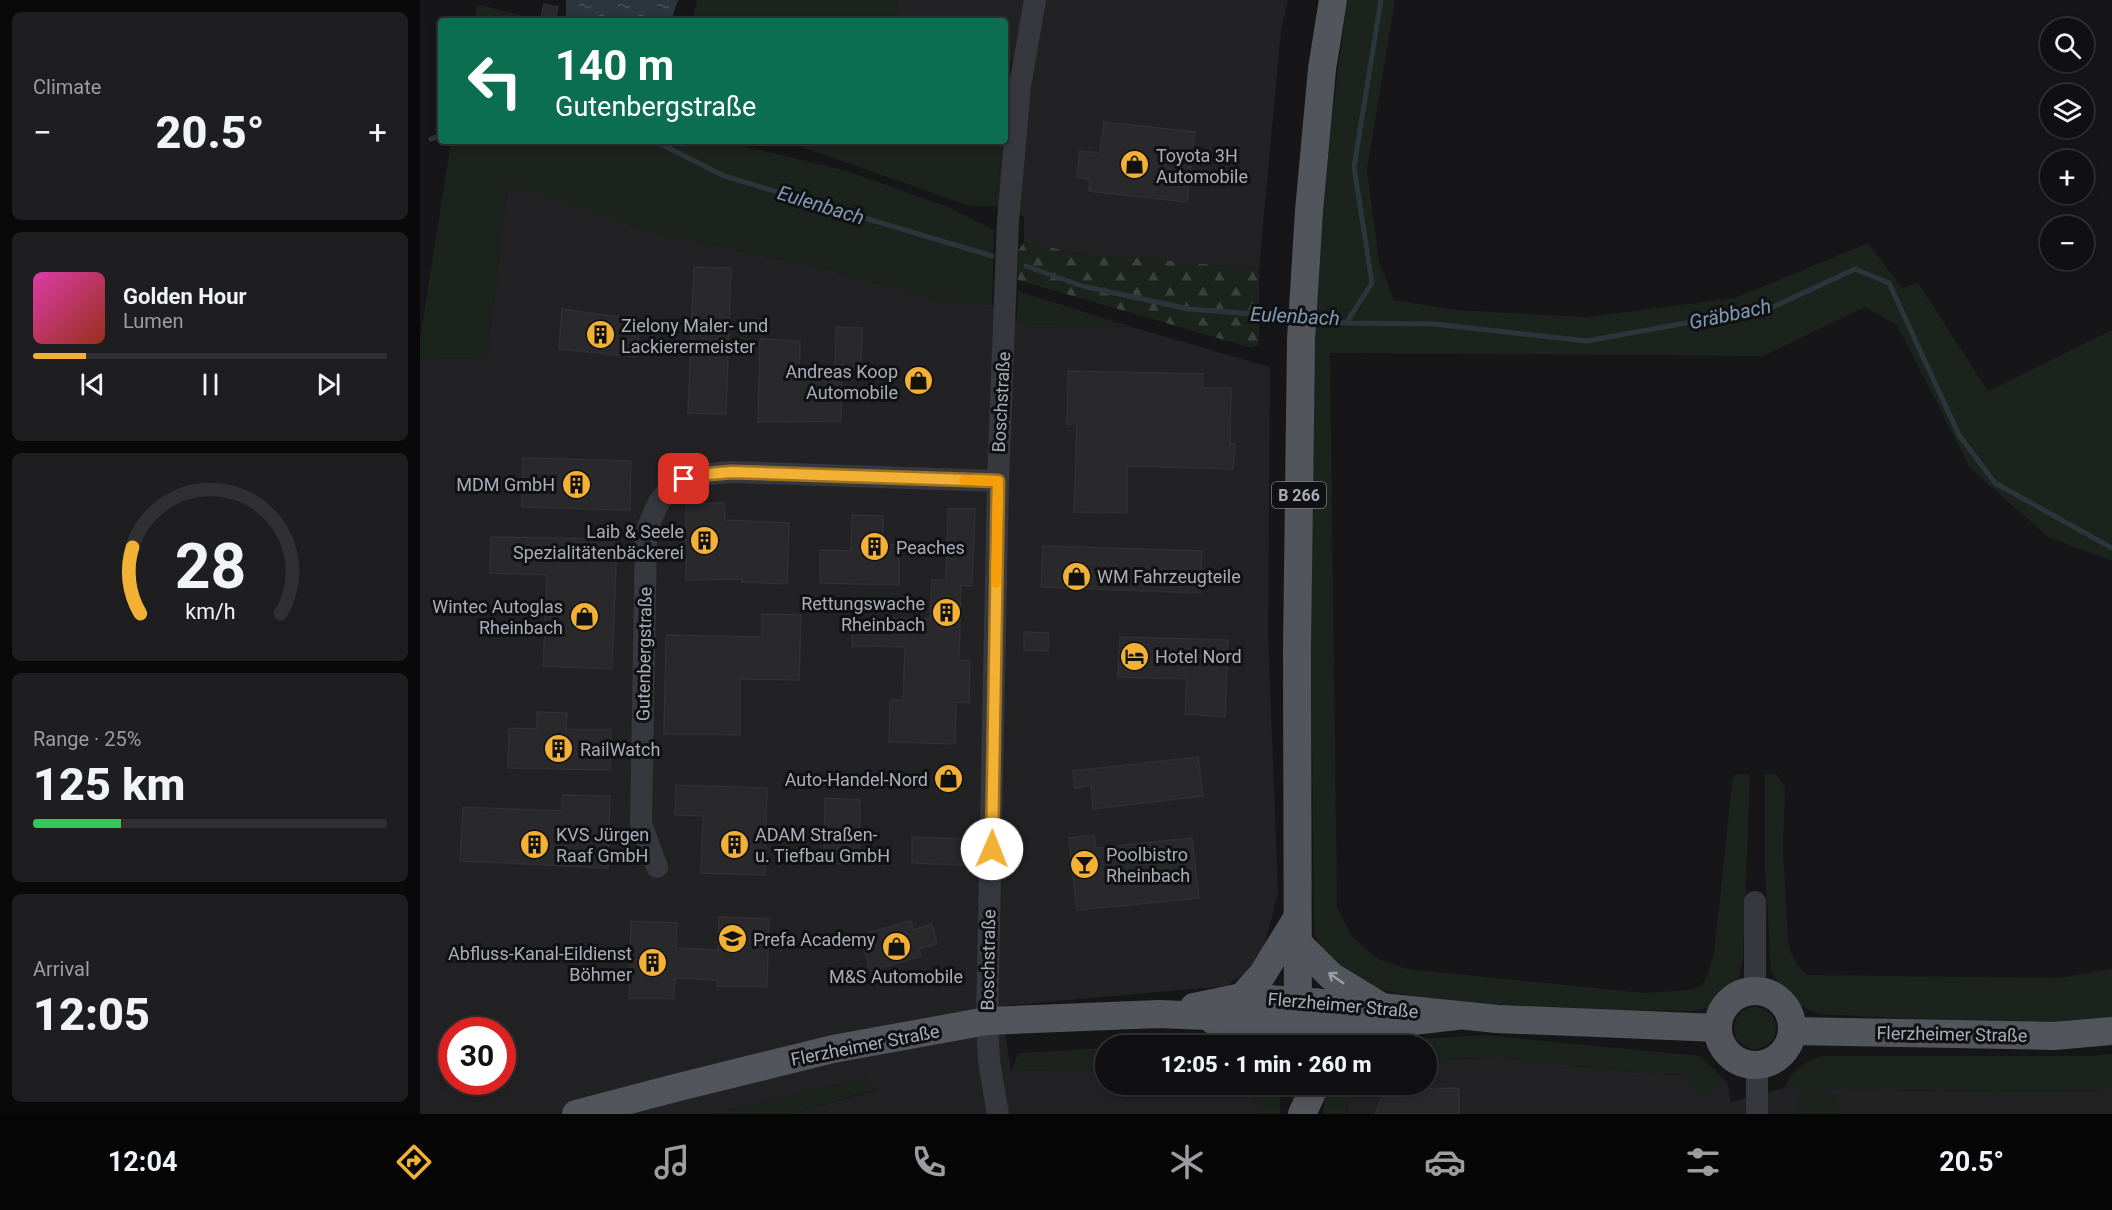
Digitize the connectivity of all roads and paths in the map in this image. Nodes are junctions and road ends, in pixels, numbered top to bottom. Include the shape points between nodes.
1 (1035, 0) edge
2 (1333, 0) edge
3 (998, 481) junction
4 (657, 867) dead end
5 (1755, 902) dead end
6 (1297, 930) junction
7 (1755, 991) junction
8 (1242, 997) junction
9 (1381, 1007) junction
10 (1159, 1014) junction
11 (1207, 1016) junction
12 (1456, 1016) junction
13 (987, 1022) junction
14 (1298, 1024) edge
15 (1718, 1028) junction
16 (1792, 1031) junction
17 (2112, 1031) edge
18 (1237, 1035) edge
19 (1347, 1035) edge
20 (1356, 1035) edge
21 (1757, 1065) junction
22 (1302, 1095) edge
23 (576, 1114) edge
24 (999, 1114) edge
25 (1301, 1114) edge
26 (1757, 1114) edge

1 - 3 street, Boschstraße via 1020,86 1008,221
2 - 6 main road, B 266 via 1321,81 1301,340
3 - 4 street, Gutenbergstraße via 731,472 684,479 664,495 655,506 646,534 645,557 641,824
3 - 13 street, Boschstraße
5 - 7 street
6 - 8 main road
9 -> 6 main road via 1331,976
6 - 14 main road, B 266
7 - 15 main road via 1733,998 1719,1017
7 - 16 main road via 1767,993 1782,1003 1791,1019
8 - 10 main road, Flerzheimer Straße
8 - 14 main road, Flerzheimer Straße
9 - 12 main road, Flerzheimer Straße
9 - 14 main road, Flerzheimer Straße
10 - 11 main road, Flerzheimer Straße
10 - 13 main road, Flerzheimer Straße
11 - 14 main road, Flerzheimer Straße
11 - 18 main road
12 - 15 main road, Flerzheimer Straße
12 - 20 main road, Flerzheimer Straße
13 - 23 main road, Flerzheimer Straße via 833,1049
13 - 24 street, Boschstraße via 989,1061
14 - 19 main road, Flerzheimer Straße
15 - 21 main road via 1723,1045 1734,1059
16 - 17 main road, Flerzheimer Straße via 2054,1036
16 - 21 main road via 1781,1054
21 - 26 street
22 - 25 main road

